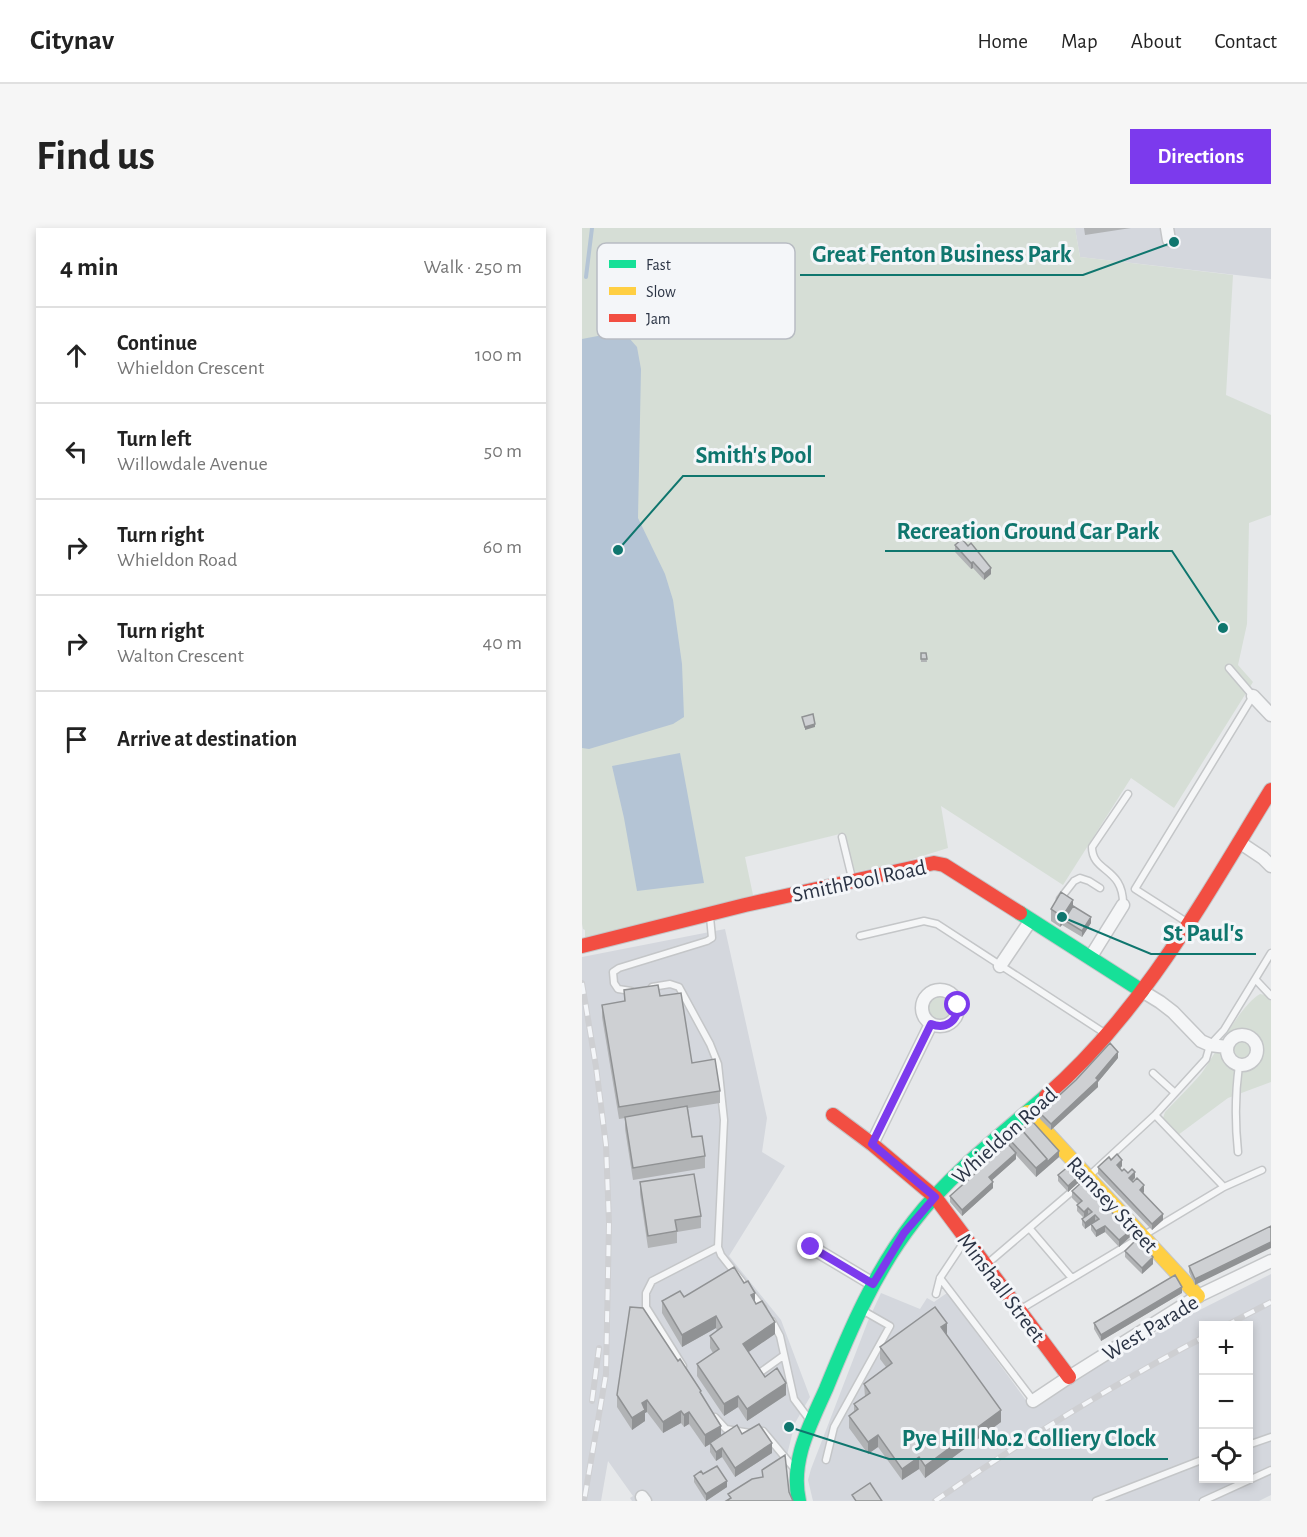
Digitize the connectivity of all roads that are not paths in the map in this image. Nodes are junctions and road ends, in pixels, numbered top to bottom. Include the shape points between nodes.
1 (1229, 668) dead end
2 (1253, 696) junction
3 (1271, 715) edge
4 (1271, 790) edge
5 (1128, 794) dead end
6 (842, 837) dead end
7 (1239, 842) junction
8 (1271, 866) edge
9 (853, 881) junction
10 (1100, 888) dead end
11 (1124, 905) joint
12 (1054, 909) edge
13 (710, 914) junction
14 (1040, 922) junction
15 (1188, 923) junction
16 (860, 936) dead end
17 (584, 946) edge
18 (1271, 953) edge
19 (1090, 958) junction
20 (1000, 966) junction
21 (1256, 980) junction
22 (649, 988) edge
23 (638, 989) edge
24 (1142, 992) junction
25 (1271, 996) edge
26 (931, 1024) dead end
27 (1107, 1035) junction
28 (1210, 1045) junction
29 (1227, 1047) junction
30 (1239, 1065) junction
31 (1153, 1073) dead end
32 (1174, 1092) junction
33 (1028, 1112) junction
34 (833, 1115) dead end
35 (1155, 1115) junction
36 (872, 1144) junction
37 (1238, 1152) dead end
38 (1262, 1170) dead end
39 (1088, 1178) junction
40 (1224, 1187) junction
41 (935, 1197) junction
42 (1030, 1229) junction
43 (1143, 1237) junction
44 (966, 1239) junction
45 (718, 1247) junction
46 (811, 1247) dead end
47 (1271, 1262) edge
48 (987, 1265) junction
49 (1071, 1277) junction
50 (940, 1278) junction
51 (873, 1284) junction
52 (936, 1294) dead end
53 (1198, 1296) junction
54 (862, 1309) junction
55 (1020, 1310) junction
56 (783, 1356) junction
57 (758, 1374) edge
58 (688, 1375) edge
59 (1069, 1377) junction
60 (1033, 1401) joint
61 (712, 1413) edge
62 (812, 1422) junction
63 (1271, 1437) edge
64 (1253, 1443) edge
65 (826, 1460) dead end
66 (1199, 1461) edge
67 (1271, 1470) edge
68 (797, 1471) junction
69 (1104, 1499) edge
70 (799, 1501) edge
71 (1096, 1501) edge
72 (1203, 1501) edge

1 - 2 lane
2 - 3 street
2 - 15 lane via 1135,889
4 - 7 street, Whieldon Road
5 - 11 lane via 1092,847 1096,862 1118,880
6 - 9 lane
7 - 8 street
7 - 15 street, Whieldon Road
9 - 13 street, SmithPool Road
9 - 14 street, SmithPool Road via 934,863 944,865
10 - 12 lane via 1080,878 1066,890
11 - 19 street
13 - 17 street, SmithPool Road
13 - 23 lane via 712,938 707,942 613,972 618,989
14 - 19 street, SmithPool Road
14 - 20 street
15 - 24 street, Whieldon Road
16 - 20 lane via 931,922
18 - 21 lane
19 - 24 street, SmithPool Road
20 - 27 lane
21 - 25 lane
21 - 28 lane
22 - 45 lane via 670,984 679,987 716,1055 724,1119
24 - 27 street, Whieldon Road
24 - 28 street via 1160,1002
26 - 36 street
27 - 33 street, Whieldon Road via 1084,1063
28 - 29 street
28 - 32 lane via 1206,1059
29 - 30 street via 1231,1062
29 - 30 street via 1237,1036 1253,1040 1257,1047 1255,1058
30 - 37 lane
31 - 32 lane
32 - 35 lane
33 - 39 street, Ramsey Street
33 - 41 street, Whieldon Road
34 - 36 street, Minshall Street
35 - 39 lane
35 - 40 lane
36 - 41 street, Minshall Street
38 - 40 lane
39 - 42 lane
39 - 43 street, Ramsey Street
40 - 43 lane
41 - 44 street, Minshall Street
41 - 51 street, Whieldon Road via 904,1233
42 - 48 lane
42 - 49 lane
43 - 49 lane
43 - 53 street, Ramsey Street
44 - 48 street, Minshall Street
44 - 50 lane
45 - 56 lane via 777,1328
45 - 58 lane via 652,1281 646,1293 646,1307
46 - 51 street
47 - 53 street, West Parade
48 - 55 street, Minshall Street
49 - 55 lane
50 - 52 lane
50 - 60 lane
51 - 54 street, Whieldon Road
53 - 59 street, West Parade
54 - 62 street, Whieldon Road
54 - 65 lane via 890,1326 834,1427
55 - 59 street, Minshall Street
56 - 57 lane
56 - 62 lane via 794,1399
59 - 60 street, West Parade
61 - 68 lane via 726,1429 763,1431
62 - 68 street, Whieldon Road
63 - 64 lane
66 - 69 lane
67 - 72 lane
68 - 70 street, Whieldon Road
69 - 71 lane

